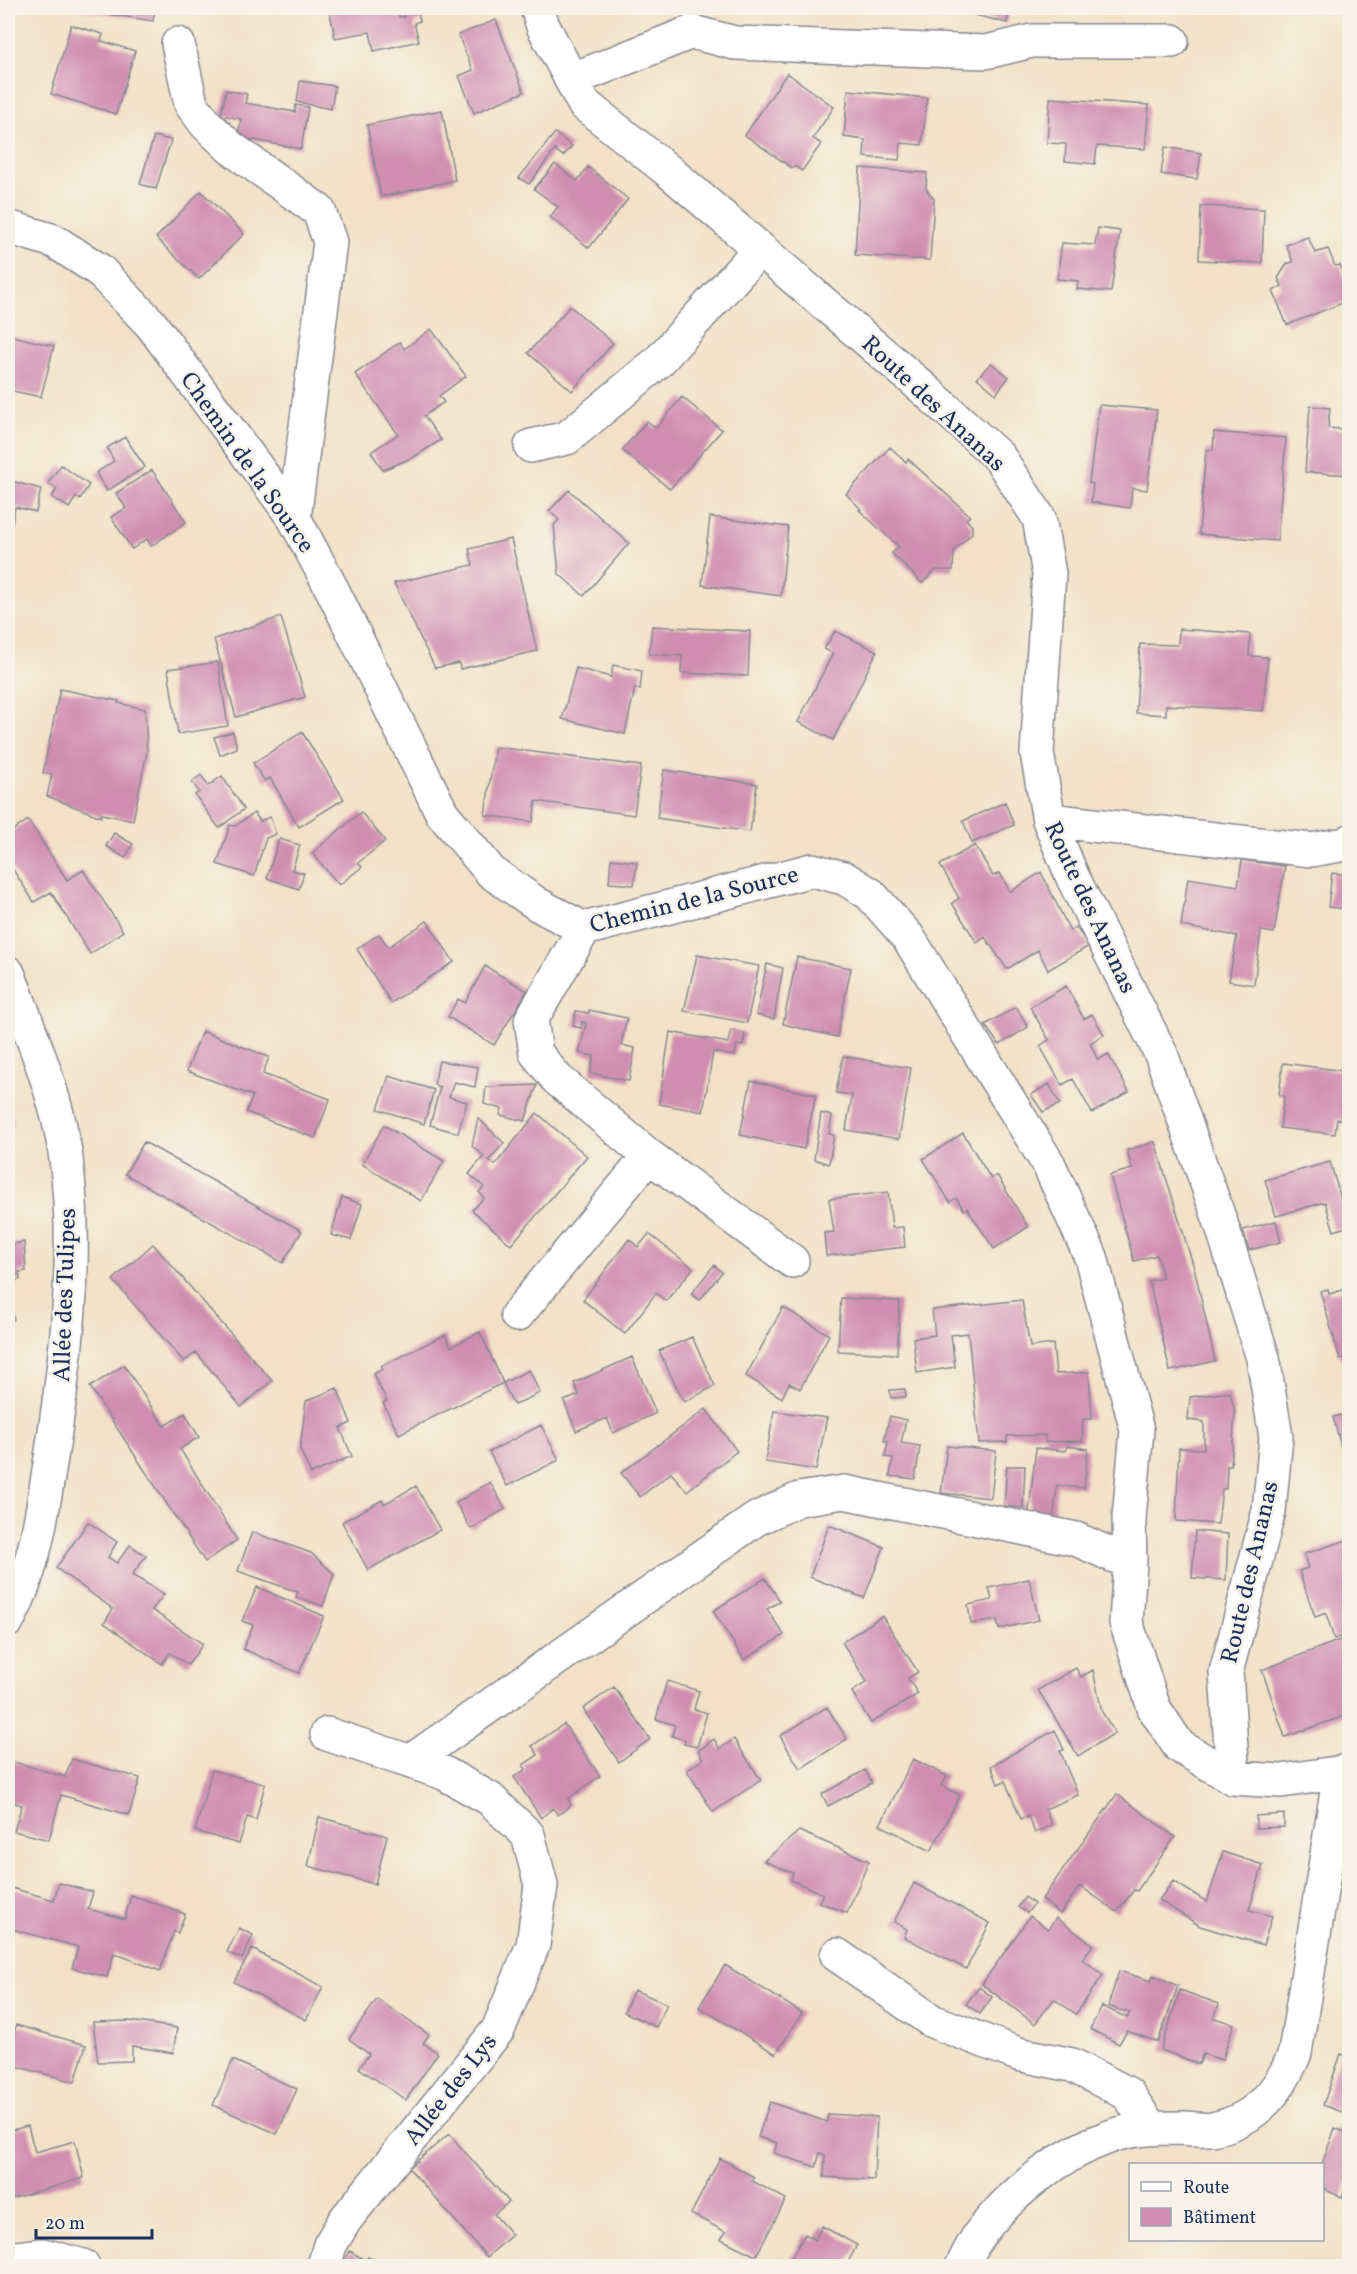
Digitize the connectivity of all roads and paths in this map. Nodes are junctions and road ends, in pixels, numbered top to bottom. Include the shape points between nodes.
1 (537, 8) edge
2 (1172, 40) dead end
3 (178, 44) dead end
4 (571, 80) junction
5 (8, 227) edge
6 (760, 249) junction
7 (531, 446) dead end
8 (294, 518) junction
9 (1049, 819) junction
10 (1350, 841) edge
11 (584, 929) junction
12 (8, 973) edge
13 (649, 1156) junction
14 (792, 1260) dead end
15 (517, 1315) dead end
16 (1130, 1563) junction
17 (8, 1620) edge
18 (327, 1734) dead end
19 (411, 1761) junction
20 (1345, 1772) edge
21 (1233, 1778) junction
22 (837, 1955) dead end
23 (1151, 2128) junction
24 (8, 2259) edge
25 (83, 2266) edge
26 (324, 2266) edge
27 (962, 2266) edge

1 - 4 street, Route des Ananas
2 - 4 street via 1032,41 986,52 735,43 692,32
3 - 8 street via 191,104 206,124 231,148 319,211 330,242
4 - 6 street, Route des Ananas via 584,104
5 - 8 street, Chemin de la Source via 54,241 99,270 151,324
6 - 7 street via 658,362 567,438
6 - 9 street, Route des Ananas via 999,457 1039,518 1049,574 1037,753
8 - 11 street, Chemin de la Source via 442,813 491,872 537,904
9 - 10 street via 1311,850
9 - 21 street, Route des Ananas via 1073,878 1161,1054 1221,1223 1263,1358 1276,1437 1269,1510 1226,1672
11 - 13 street via 531,1020 536,1053 557,1079
11 - 16 street, Chemin de la Source via 812,870 844,879 870,894 908,937 1049,1166 1091,1257 1137,1430 1129,1518
12 - 17 street, Allée des Tulipes via 43,1064 66,1158 71,1252 63,1377 38,1539
13 - 14 street
13 - 15 street
16 - 19 street via 1076,1539 844,1492 800,1499 756,1519
16 - 21 street, Chemin de la Source via 1126,1622 1154,1708 1179,1746
18 - 19 street, Allée des Lys
19 - 26 street, Allée des Lys via 444,1773 490,1799 528,1835 541,1885 533,1946 498,2030 345,2220
20 - 21 street, Chemin de la Source via 1281,1782
20 - 23 street via 1295,2053 1286,2075 1264,2105 1239,2120 1212,2129
22 - 23 street via 932,2020 1018,2054 1072,2065 1128,2094
23 - 27 street via 1109,2136 1037,2177 981,2232
24 - 25 street via 44,2255

